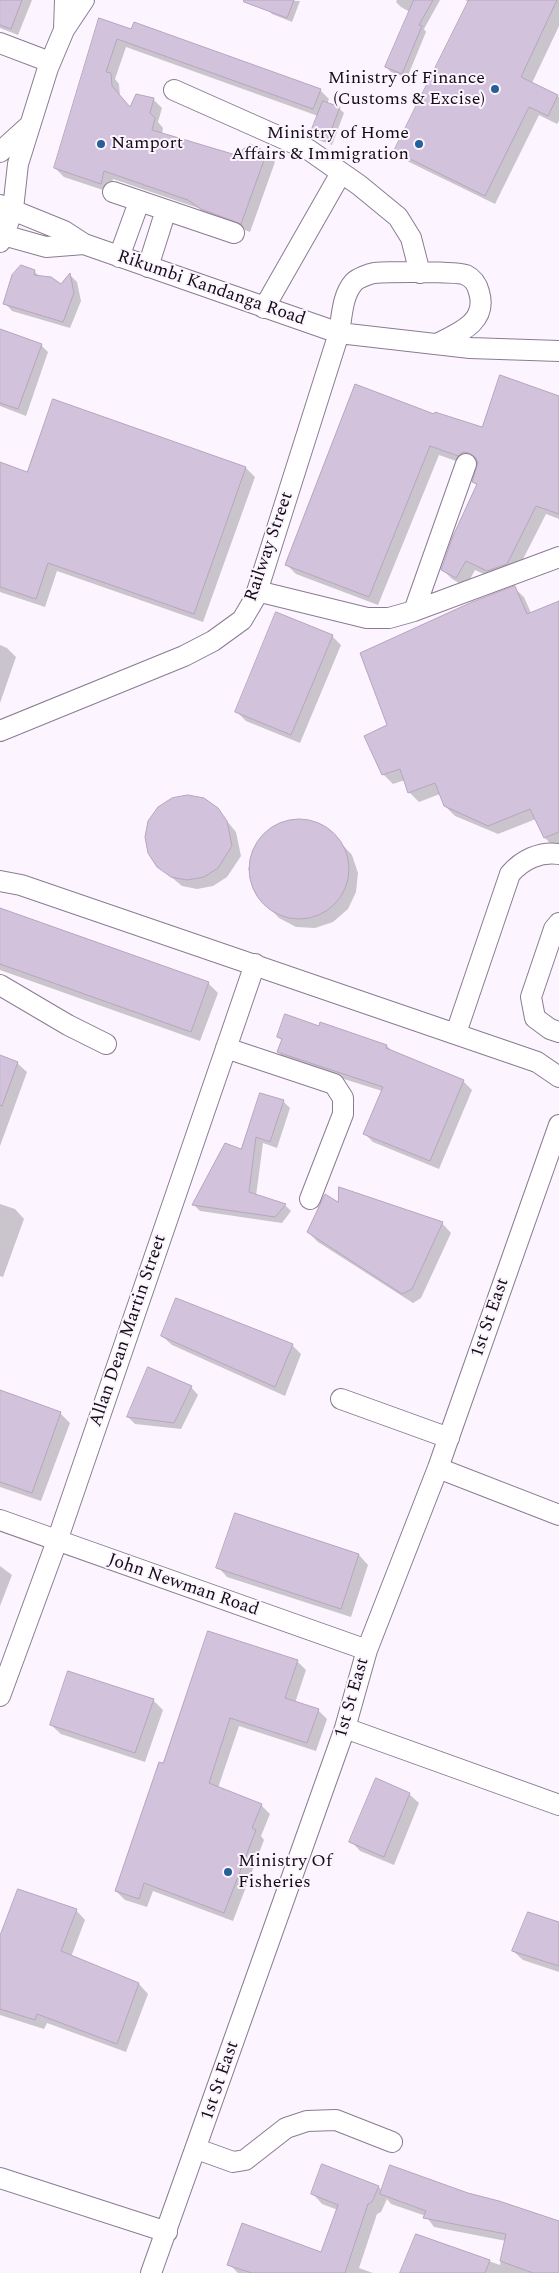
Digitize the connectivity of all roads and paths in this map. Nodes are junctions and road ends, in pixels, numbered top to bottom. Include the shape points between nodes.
1 (65, 0) edge
2 (84, 0) edge
3 (64, 30) junction
4 (0, 43) edge
5 (50, 62) junction
6 (174, 90) dead end
7 (32, 122) junction
8 (0, 152) edge
9 (18, 164) junction
10 (341, 173) junction
11 (0, 180) edge
12 (113, 192) dead end
13 (139, 202) junction
14 (6, 207) edge
15 (166, 210) junction
16 (234, 233) dead end
17 (1, 237) edge
18 (84, 244) junction
19 (119, 257) junction
20 (148, 267) junction
21 (420, 272) junction
22 (264, 308) junction
23 (339, 333) junction
24 (437, 344) junction
25 (559, 351) edge
26 (466, 464) dead end
27 (559, 557) edge
28 (257, 592) junction
29 (414, 611) junction
30 (0, 731) edge
31 (559, 854) edge
32 (0, 881) edge
33 (559, 923) edge
34 (255, 964) junction
35 (0, 985) edge
36 (559, 1032) edge
37 (456, 1033) junction
38 (106, 1044) dead end
39 (226, 1048) junction
40 (559, 1077) edge
41 (559, 1125) edge
42 (310, 1199) dead end
43 (342, 1399) dead end
44 (449, 1438) junction
45 (438, 1468) junction
46 (559, 1515) edge
47 (0, 1520) edge
48 (57, 1541) junction
49 (367, 1650) junction
50 (0, 1696) edge
51 (345, 1728) junction
52 (559, 1806) edge
53 (392, 2142) dead end
54 (197, 2149) junction
55 (0, 2178) edge
56 (168, 2232) junction
57 (151, 2273) edge

1 - 3 street
2 - 3 street
3 - 5 street
4 - 5 street
5 - 7 street
6 - 10 street via 309,150
7 - 8 street
7 - 9 street
9 - 11 street
9 - 14 street
10 - 21 street via 398,217 411,238
10 - 22 street
12 - 13 street
13 - 15 street
13 - 19 street
14 - 17 street
14 - 18 street, Rikumbi Kandanga Road via 64,231
15 - 16 street
15 - 20 street
17 - 18 street, Rikumbi Kandanga Road via 46,247
18 - 19 street, Rikumbi Kandanga Road
19 - 20 street, Rikumbi Kandanga Road
20 - 22 street, Rikumbi Kandanga Road
21 - 23 street, Railway Street via 372,274 354,282 347,293
21 - 24 street, Railway Street via 464,274 477,282 481,297 479,316 467,329
22 - 23 street, Rikumbi Kandanga Road
23 - 24 street, Rikumbi Kandanga Road
23 - 28 street, Railway Street
24 - 25 street, Rikumbi Kandanga Road
26 - 29 street
27 - 29 street
28 - 29 street via 367,618 389,618
28 - 30 street, Railway Street via 242,620 213,641 184,656
31 - 37 street via 550,852 521,861 510,874
32 - 34 street via 21,885
33 - 36 street via 554,929 531,997 535,1018
34 - 37 street
34 - 39 street, Allan Dean Martin Street
35 - 38 street
37 - 40 street via 537,1062
39 - 42 street via 334,1084 342,1098 344,1114
39 - 48 street, Allan Dean Martin Street
41 - 44 street, 1st St East
43 - 44 street
44 - 45 street, 1st St East
45 - 46 street
45 - 49 street, 1st St East
47 - 48 street, John Newman Road
48 - 49 street, John Newman Road
48 - 50 street, Allan Dean Martin Street
49 - 51 street, 1st St East
51 - 52 street
51 - 54 street, 1st St East
53 - 54 street via 336,2120 307,2120 286,2128 245,2160 233,2162
54 - 56 street, 1st St East
55 - 56 street
56 - 57 street, 1st St East

